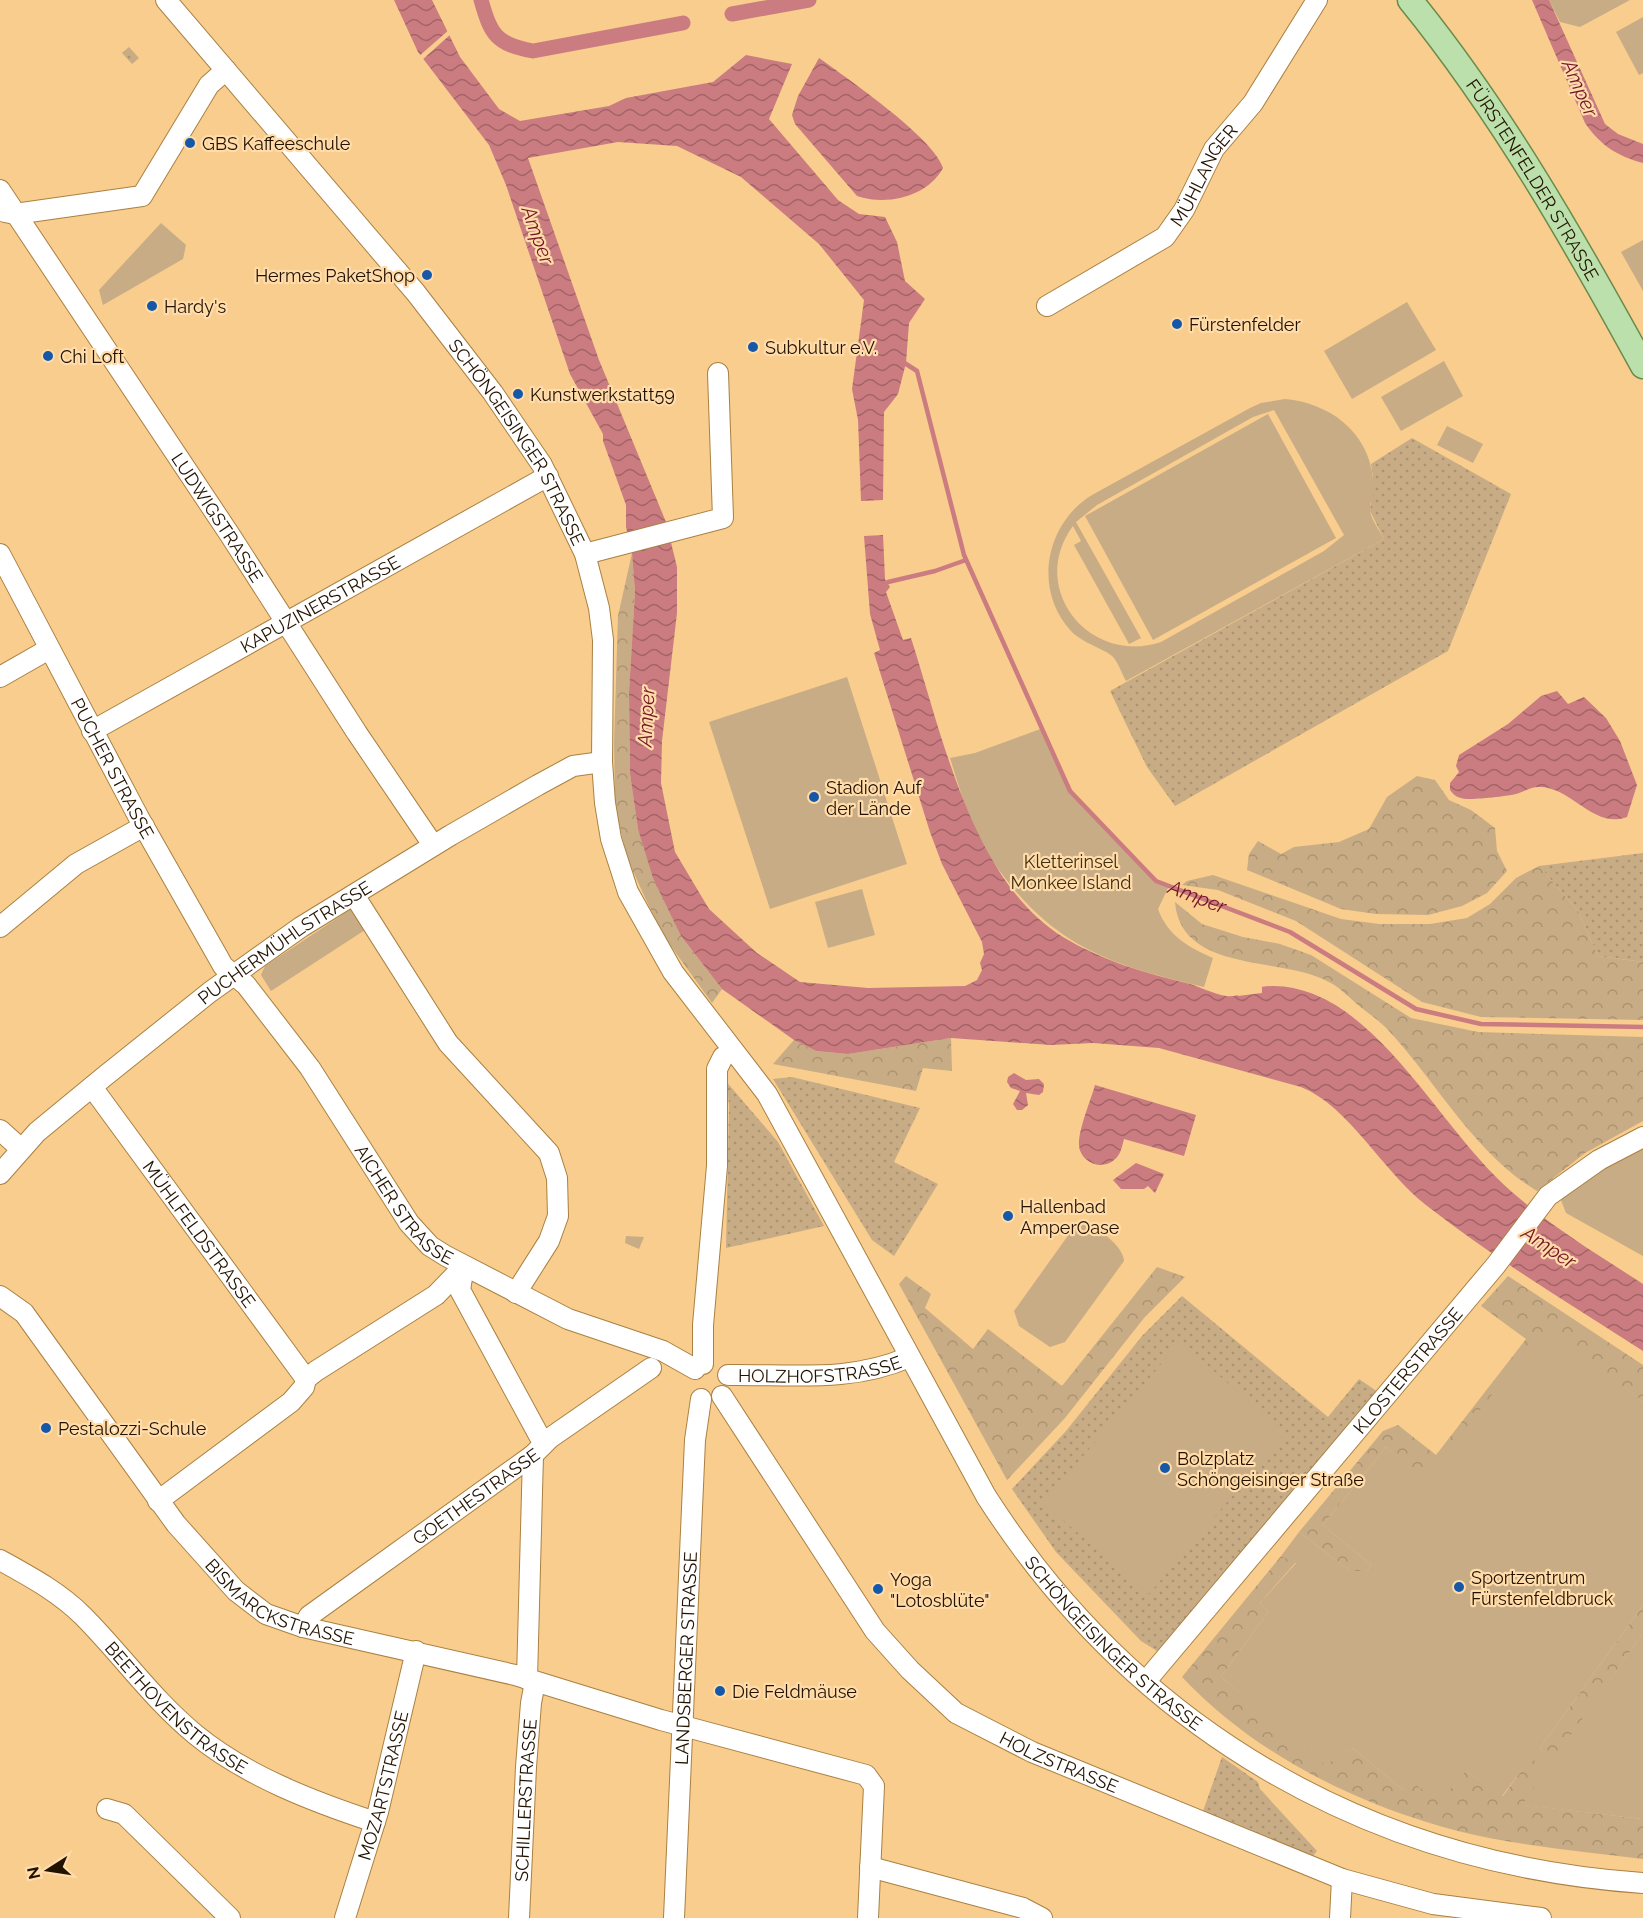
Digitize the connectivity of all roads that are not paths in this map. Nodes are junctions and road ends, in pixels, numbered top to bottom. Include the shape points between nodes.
1 (166, 0) edge
2 (1317, 0) edge
3 (1410, 0) edge
4 (226, 70) junction
5 (0, 190) edge
6 (8, 212) edge
7 (1047, 306) dead end
8 (1643, 366) edge
9 (718, 373) dead end
10 (548, 476) junction
11 (0, 554) edge
12 (585, 554) junction
13 (285, 623) junction
14 (50, 649) junction
15 (0, 678) edge
16 (92, 731) junction
17 (602, 762) junction
18 (144, 826) junction
19 (434, 845) junction
20 (354, 895) junction
21 (0, 927) edge
22 (673, 972) junction
23 (233, 974) junction
24 (723, 1057) junction
25 (92, 1087) junction
26 (0, 1130) edge
27 (1643, 1137) edge
28 (793, 1143) junction
29 (21, 1149) junction
30 (0, 1174) edge
31 (464, 1266) junction
32 (516, 1293) junction
33 (0, 1296) edge
34 (909, 1357) junction
35 (699, 1366) junction
36 (651, 1368) dead end
37 (728, 1375) junction
38 (306, 1379) junction
39 (722, 1396) junction
40 (701, 1399) junction
41 (538, 1449) junction
42 (158, 1501) junction
43 (0, 1560) edge
44 (303, 1627) junction
45 (416, 1651) junction
46 (531, 1681) junction
47 (1146, 1681) junction
48 (683, 1725) junction
49 (107, 1809) dead end
50 (375, 1822) junction
51 (870, 1867) junction
52 (1342, 1878) junction
53 (1643, 1883) edge
54 (230, 1918) edge
55 (345, 1918) edge
56 (519, 1918) edge
57 (674, 1918) edge
58 (868, 1918) edge
59 (1042, 1918) edge
60 (1340, 1918) edge
61 (1541, 1918) edge

1 - 4 street, SCHÖNGEISINGER STRASSE
2 - 7 street, MÜHLANGER via 1253,103 1206,162 1184,210 1165,237
3 - 8 main road, FÜRSTENFELDER STRASSE via 1495,117 1586,264
4 - 6 street via 209,85 142,196
4 - 10 street, SCHÖNGEISINGER STRASSE via 428,307 522,432
5 - 6 street, LUDWIGSTRASSE
6 - 13 street, LUDWIGSTRASSE via 230,535
9 - 12 street via 723,518
10 - 12 street, SCHÖNGEISINGER STRASSE
10 - 13 street, KAPUZINERSTRASSE
11 - 14 street, PUCHER STRASSE
12 - 17 street, SCHÖNGEISINGER STRASSE via 602,627
13 - 16 street, KAPUZINERSTRASSE
13 - 19 street, LUDWIGSTRASSE
14 - 15 street
14 - 16 street, PUCHER STRASSE
16 - 18 street, PUCHER STRASSE
17 - 19 street, PUCHERMÜHLSTRASSE via 573,766
17 - 22 street, SCHÖNGEISINGER STRASSE via 615,857 644,924
18 - 21 street via 76,864
18 - 23 street, PUCHER STRASSE via 218,957
19 - 20 street, PUCHERMÜHLSTRASSE
20 - 23 street, PUCHERMÜHLSTRASSE
20 - 32 street via 448,1043 549,1153 557,1178 558,1216 549,1241
22 - 24 street, SCHÖNGEISINGER STRASSE via 702,1029
22 - 28 street, SCHÖNGEISINGER STRASSE via 767,1094
23 - 25 street, PUCHERMÜHLSTRASSE
23 - 31 street, AICHER STRASSE via 246,985 310,1068 413,1229 430,1246
24 - 28 street, SCHÖNGEISINGER STRASSE
24 - 35 street via 717,1069 717,1166
25 - 29 street, PUCHERMÜHLSTRASSE
25 - 38 street, MÜHLFELDSTRASSE
26 - 29 street
27 - 47 street, KLOSTERSTRASSE via 1584,1169 1540,1204 1501,1258
28 - 34 street, SCHÖNGEISINGER STRASSE
29 - 30 street, PUCHERMÜHLSTRASSE
31 - 32 street
31 - 38 street via 436,1295
31 - 41 street, AICHER STRASSE via 460,1290
32 - 35 street via 584,1325
33 - 42 street, BISMARCKSTRASSE via 23,1312
34 - 37 street, HOLZHOFSTRASSE via 846,1375
34 - 47 street, SCHÖNGEISINGER STRASSE via 1010,1533 1062,1600
35 - 37 street via 716,1363
35 - 40 street via 691,1386
36 - 41 street, GOETHESTRASSE
37 - 39 street via 729,1385
38 - 42 street via 291,1402
39 - 40 street via 713,1401
39 - 52 street, HOLZSTRASSE via 875,1631 956,1713 1019,1747 1084,1775
40 - 48 street, LANDSBERGER STRASSE via 694,1456
41 - 44 street, GOETHESTRASSE via 306,1618
41 - 46 street, SCHILLERSTRASSE
42 - 44 street, BISMARCKSTRASSE via 241,1596 266,1614
43 - 50 street, BEETHOVENSTRASSE via 78,1611 152,1693 211,1745 260,1776
44 - 45 street, BISMARCKSTRASSE
45 - 46 street, BISMARCKSTRASSE
45 - 50 street, MOZARTSTRASSE
46 - 48 street, BISMARCKSTRASSE
46 - 56 street, SCHILLERSTRASSE
47 - 53 street, SCHÖNGEISINGER STRASSE via 1205,1730 1255,1763 1372,1823 1500,1864
48 - 51 street, BISMARCKSTRASSE via 866,1775 874,1786
48 - 57 street, LANDSBERGER STRASSE
49 - 54 street via 124,1814
50 - 55 street, MOZARTSTRASSE
51 - 58 street, BISMARCKSTRASSE
51 - 59 street via 1023,1908
52 - 60 street
52 - 61 street, HOLZSTRASSE via 1433,1904

